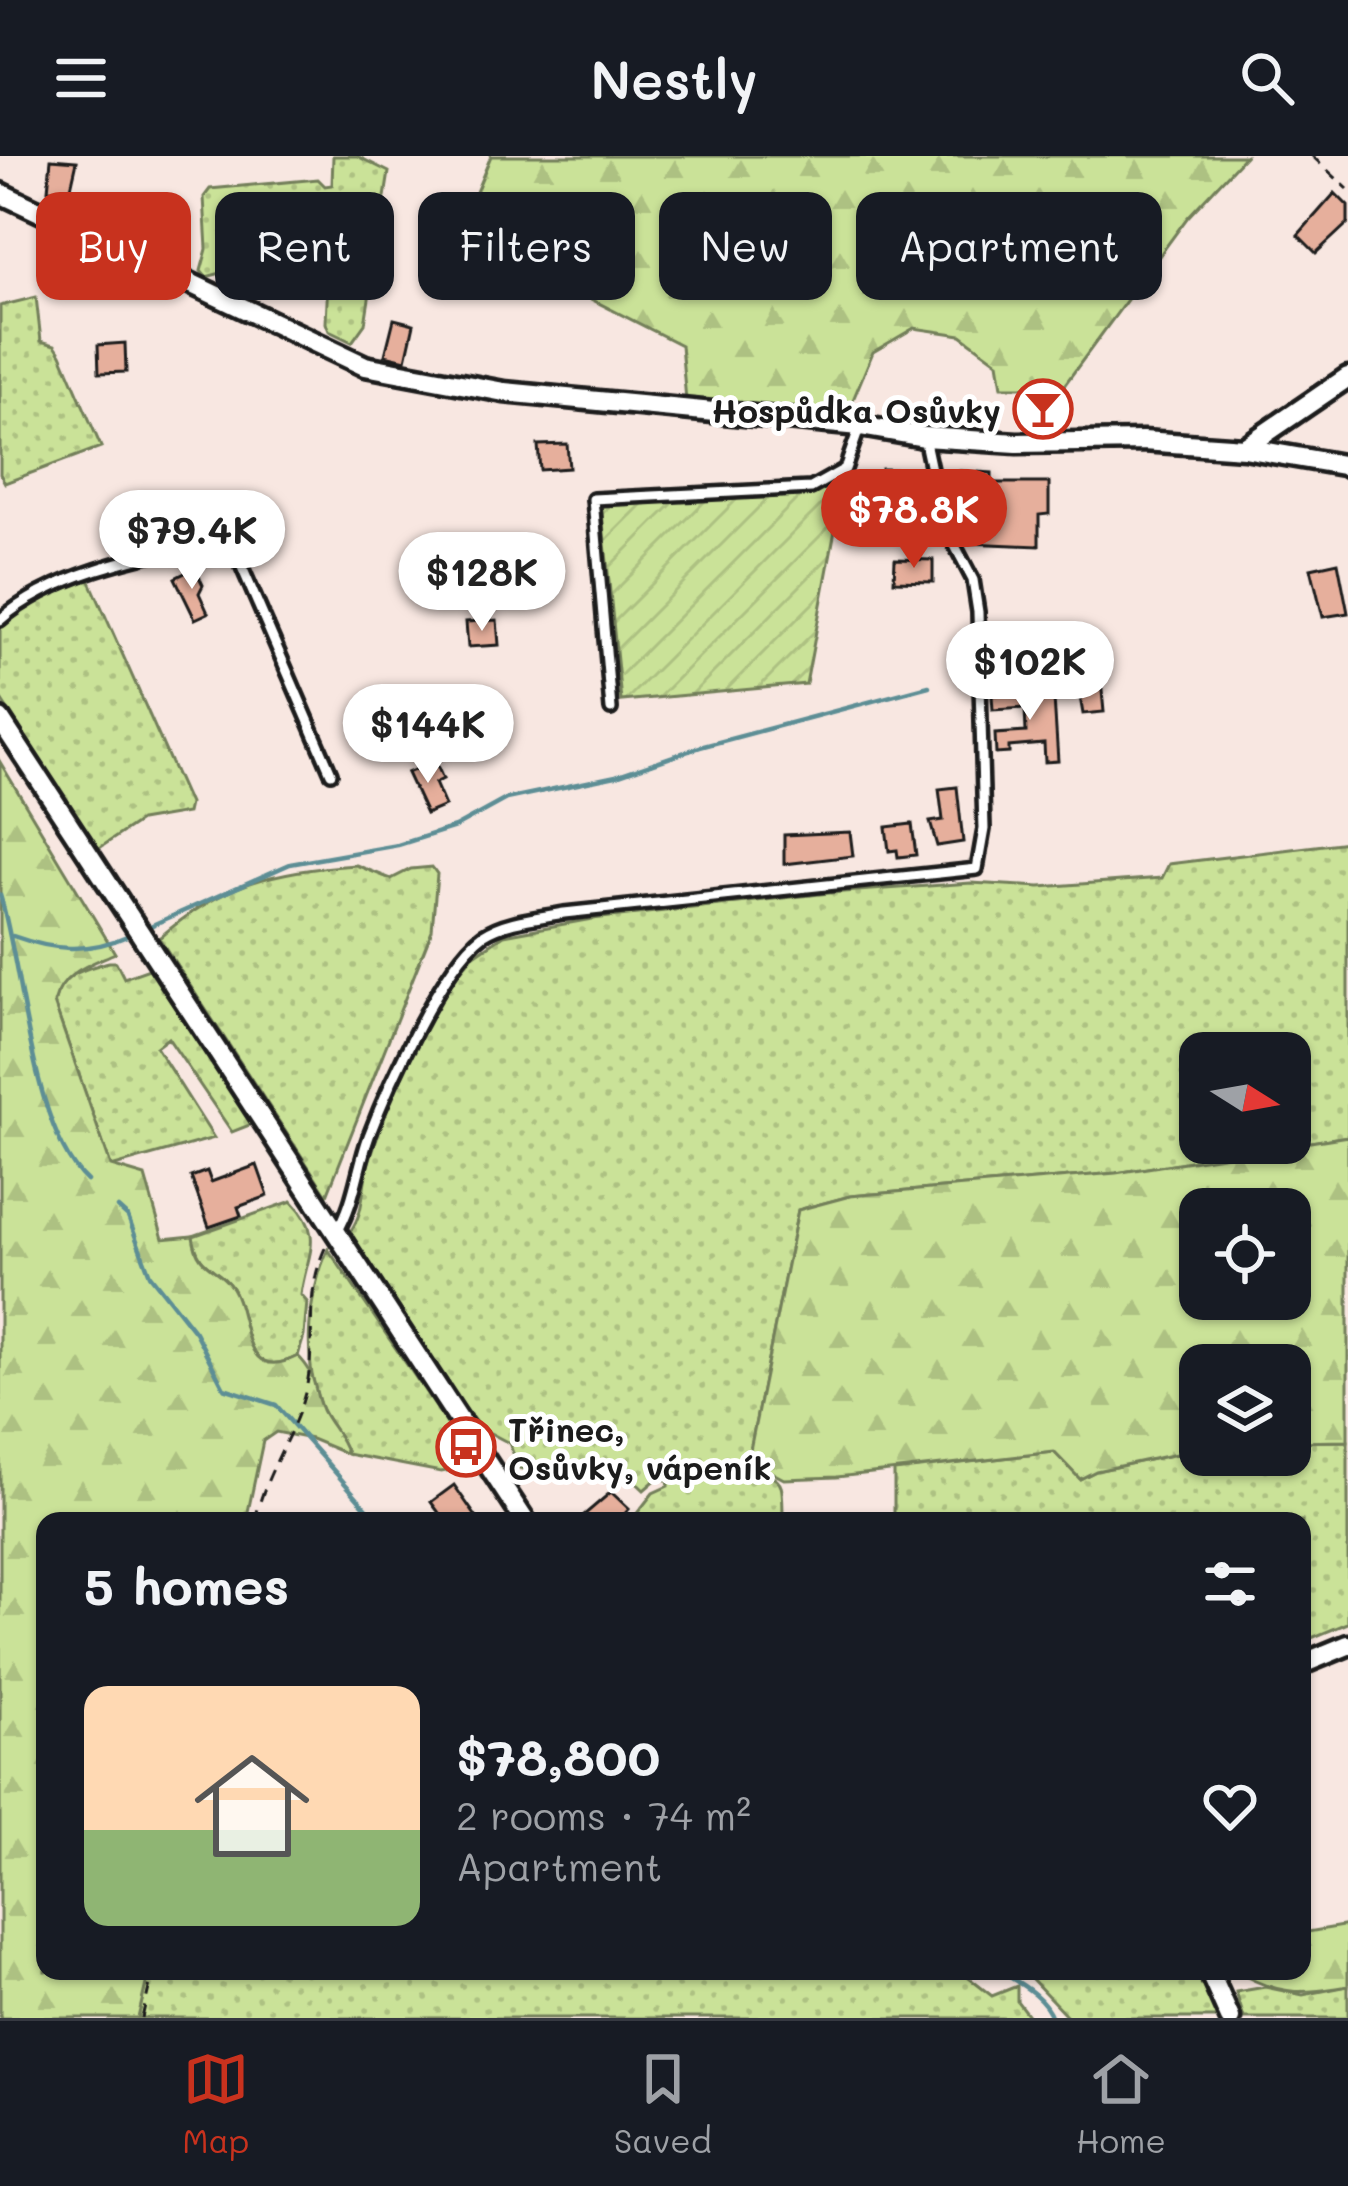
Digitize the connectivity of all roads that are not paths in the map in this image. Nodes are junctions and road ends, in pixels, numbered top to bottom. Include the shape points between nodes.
1 (0, 193) edge
2 (1348, 377) edge
3 (860, 426) junction
4 (924, 437) junction
5 (1244, 448) junction
6 (1348, 466) edge
7 (0, 620) edge
8 (611, 709) dead end
9 (0, 719) edge
10 (331, 773) dead end
11 (336, 1234) junction
12 (519, 1512) edge
13 (1348, 1645) edge
14 (1311, 1660) edge
15 (1213, 1980) edge
16 (1230, 2018) edge

1 - 3 street via 364,366 504,392
2 - 5 street
3 - 4 street
3 - 8 lane via 845,469 811,488 593,500
4 - 5 street
4 - 11 lane via 942,521 973,580 978,612 984,850 977,869 564,913 486,933 462,954 422,1022
5 - 6 street
7 - 10 lane via 26,598 145,555 229,537
9 - 11 street
11 - 12 street
13 - 14 street
15 - 16 street

